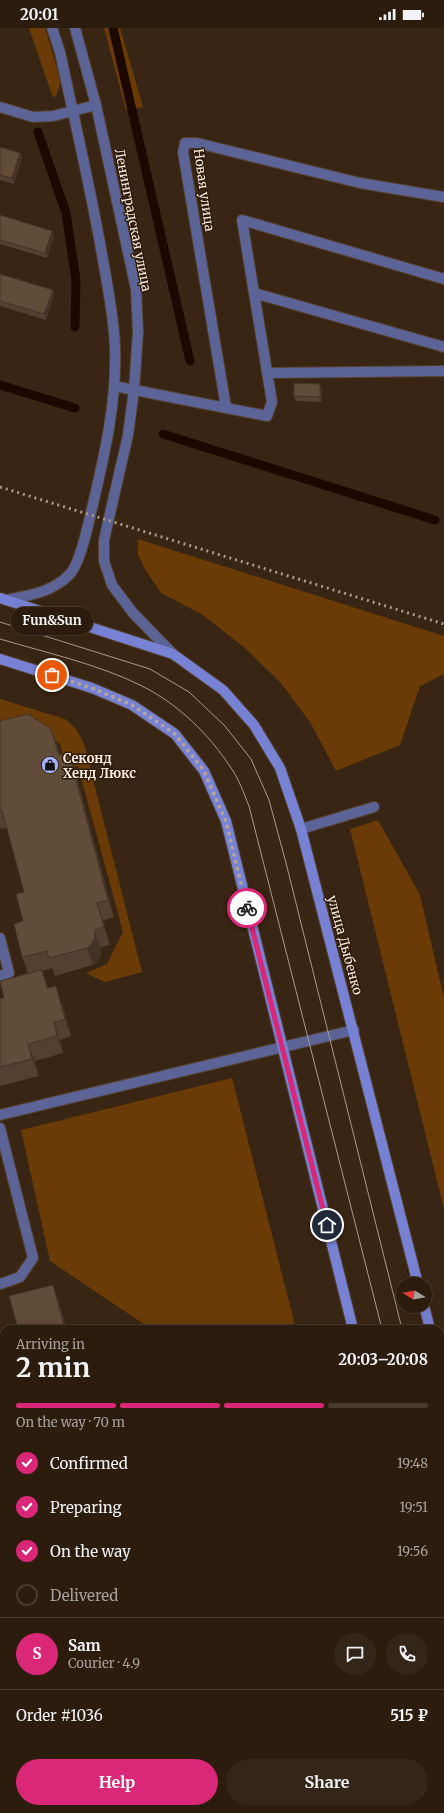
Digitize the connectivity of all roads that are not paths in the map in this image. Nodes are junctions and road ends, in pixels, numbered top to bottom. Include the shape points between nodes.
1 (52, 28) edge
2 (75, 28) edge
3 (0, 100) edge
4 (96, 105) junction
5 (3, 109) edge
6 (73, 111) junction
7 (444, 197) edge
8 (444, 278) edge
9 (254, 293) junction
10 (444, 347) edge
11 (444, 371) edge
12 (267, 373) junction
13 (114, 386) junction
14 (134, 390) junction
15 (226, 407) junction
16 (3, 599) edge
17 (173, 654) junction
18 (0, 659) edge
19 (374, 807) dead end
20 (301, 829) junction
21 (0, 938) edge
22 (0, 976) edge
23 (354, 1030) junction
24 (282, 1047) junction
25 (0, 1115) edge
26 (0, 1128) edge
27 (416, 1277) edge
28 (0, 1284) edge
29 (426, 1313) edge
30 (352, 1325) edge
31 (429, 1325) edge

1 - 6 street
2 - 4 street, Ленинградская улица
3 - 5 street
4 - 6 street
4 - 14 street, Ленинградская улица via 136,289 138,332
5 - 6 street via 33,117
6 - 13 street via 96,219 113,322
7 - 15 street, Новая улица via 360,183 197,143 185,143 183,152
8 - 9 street via 242,220
9 - 10 street
9 - 12 street
11 - 12 street
12 - 15 street via 272,402 267,416
13 - 14 street
13 - 16 street via 102,461 82,549 70,575 44,592
14 - 15 street
14 - 17 street, Ленинградская улица via 128,435 104,540 104,561 112,585 132,613
16 - 17 main road, улица Дыбенко
17 - 20 main road, улица Дыбенко via 222,690 254,724 280,768
18 - 24 main road via 92,688 132,705 175,734 204,771 226,822
19 - 20 street
20 - 23 main road, улица Дыбенко
21 - 22 street via 9,973
23 - 24 street
23 - 27 main road, улица Дыбенко
24 - 25 street
24 - 30 main road
26 - 28 street via 33,1258 20,1277
29 - 31 main road

